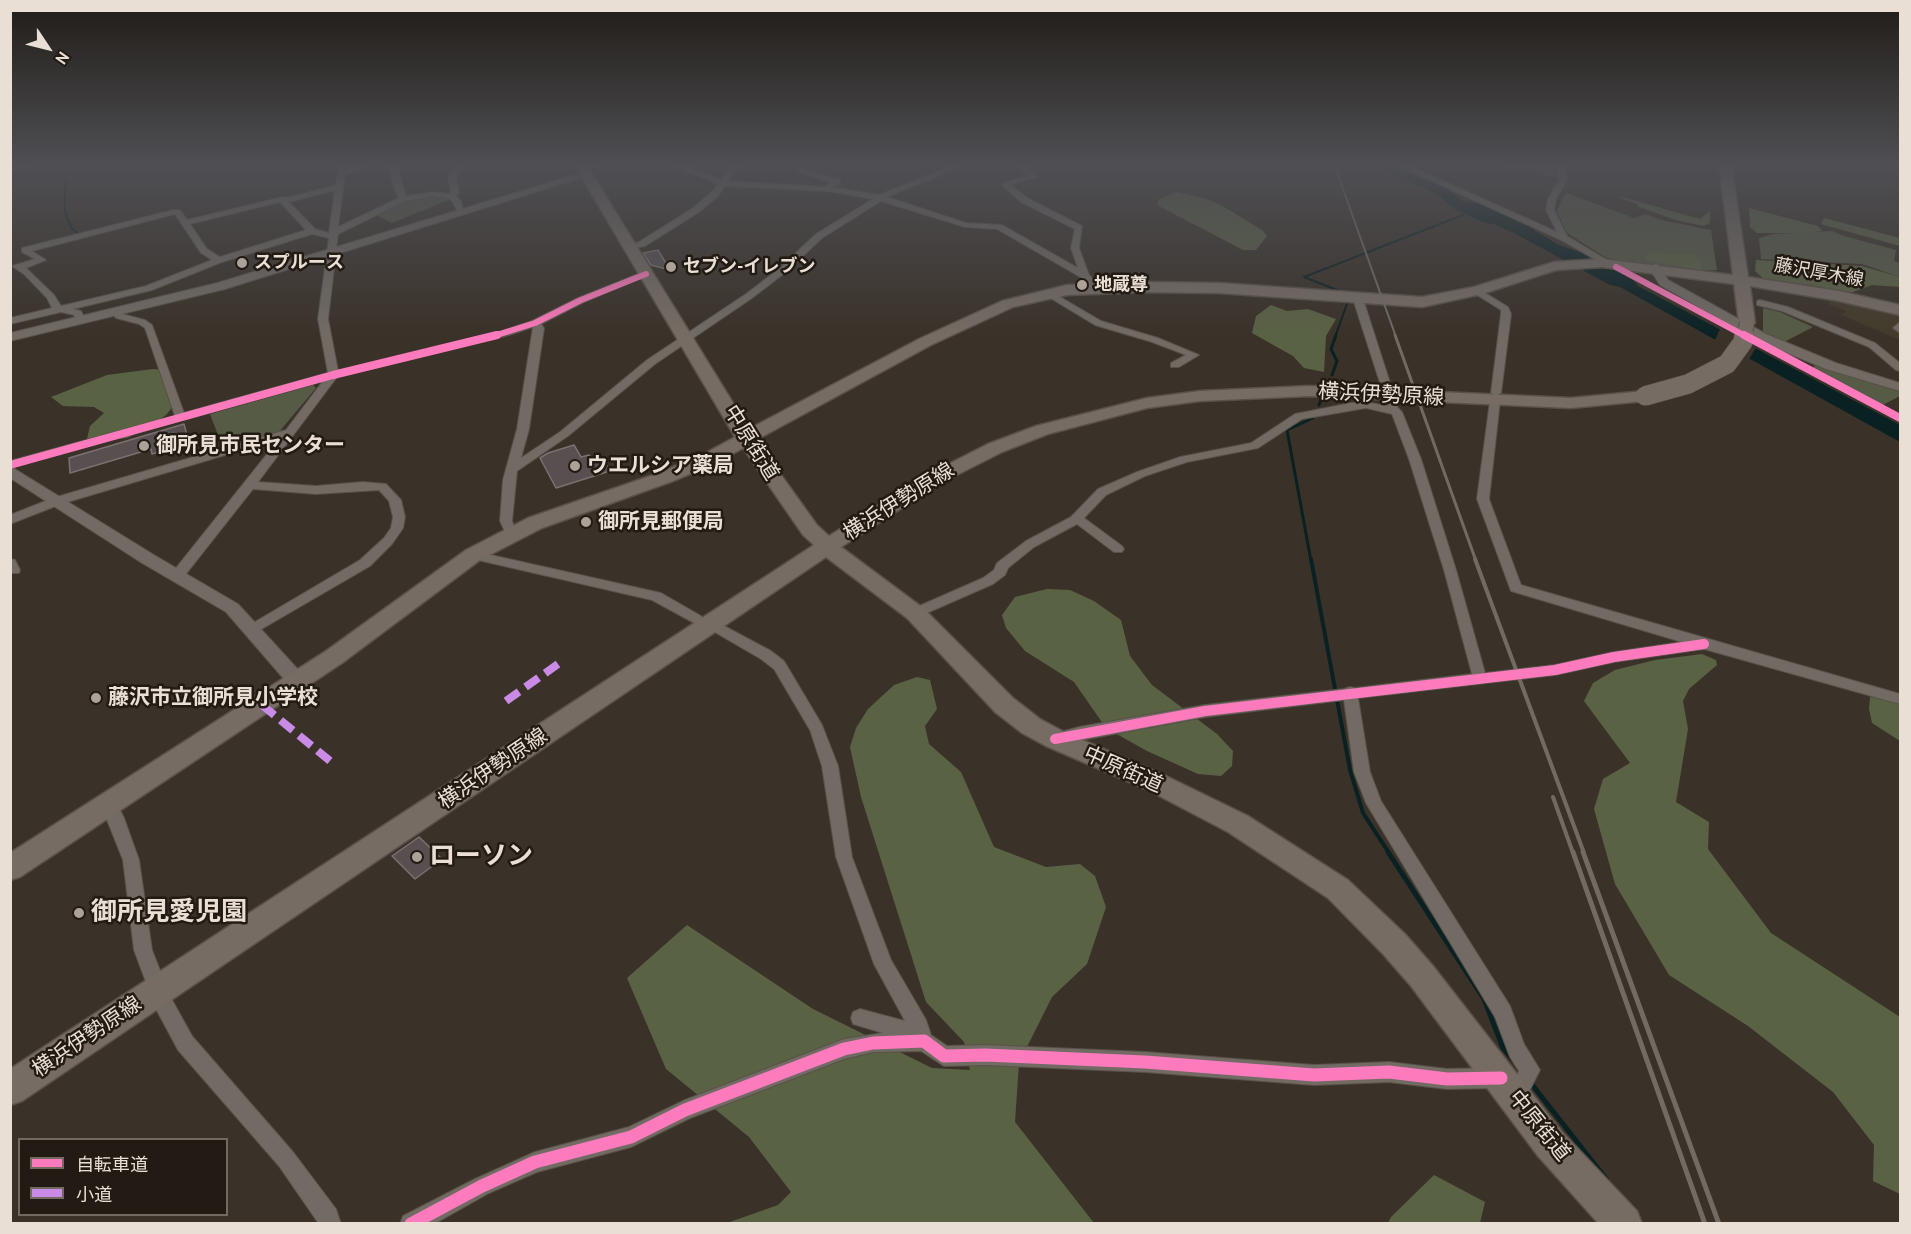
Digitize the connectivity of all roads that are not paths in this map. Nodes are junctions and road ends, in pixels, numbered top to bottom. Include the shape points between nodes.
1 (136, 222) edge
2 (190, 222) edge
3 (304, 222) edge
4 (335, 222) edge
5 (359, 222) edge
6 (427, 222) edge
7 (616, 222) edge
8 (680, 222) edge
9 (843, 222) edge
10 (954, 222) edge
11 (1066, 222) edge
12 (1529, 222) edge
13 (1557, 222) edge
14 (1726, 222) edge
15 (1730, 222) edge
16 (184, 223) joint
17 (312, 231) junction
18 (333, 235) junction
19 (1564, 237) junction
20 (632, 247) junction
21 (331, 251) junction
22 (219, 260) junction
23 (1607, 263) junction
24 (15, 266) edge
25 (1655, 268) junction
26 (646, 274) junction
27 (1085, 276) junction
28 (1736, 280) junction
29 (1098, 288) junction
30 (1477, 291) junction
31 (1050, 294) junction
32 (1350, 298) junction
33 (1760, 303) dead end
34 (57, 308) junction
35 (1900, 310) edge
36 (115, 311) junction
37 (26, 317) junction
38 (80, 319) junction
39 (10, 321) edge
40 (535, 323) junction
41 (1900, 325) edge
42 (1900, 330) edge
43 (12, 336) edge
44 (687, 340) junction
45 (1175, 365) dead end
46 (1900, 368) edge
47 (333, 375) junction
48 (1900, 387) edge
49 (1389, 397) junction
50 (1495, 397) junction
51 (180, 416) junction
52 (287, 433) junction
53 (746, 438) junction
54 (10, 465) edge
55 (512, 469) junction
56 (10, 471) edge
57 (250, 485) junction
58 (57, 501) junction
59 (1077, 518) junction
60 (10, 520) edge
61 (511, 533) junction
62 (824, 543) junction
63 (1118, 549) dead end
64 (473, 555) junction
65 (177, 576) junction
66 (915, 613) junction
67 (704, 622) junction
68 (253, 629) junction
69 (1704, 644) junction
70 (1480, 679) junction
71 (297, 681) junction
72 (1343, 693) junction
73 (1900, 699) edge
74 (1055, 740) junction
75 (109, 805) junction
76 (10, 868) edge
77 (155, 983) junction
78 (860, 1018) dead end
79 (924, 1041) junction
80 (10, 1071) edge
81 (10, 1089) edge
82 (1512, 1089) junction
83 (330, 1224) edge
84 (411, 1224) edge
85 (1624, 1224) edge

1 - 24 street via 25,250 42,260
2 - 16 street
3 - 17 street
4 - 18 street
5 - 18 street
6 - 21 street
7 - 20 main road, 中原街道
8 - 20 street
9 - 44 street
10 - 27 street via 999,227
11 - 27 street via 1079,228 1075,248
12 - 19 street
13 - 19 street
14 - 28 main road, 横浜伊勢原線
15 - 28 main road, 横浜伊勢原線
16 - 22 street via 204,251
17 - 18 street
17 - 22 street
18 - 21 street
19 - 23 street
20 - 26 main road, 中原街道
21 - 36 street via 221,286
21 - 47 street via 323,319
22 - 34 street via 149,288
23 - 25 main road
23 - 30 main road via 1539,270
24 - 34 street via 28,273
25 - 28 main road
25 - 48 street via 1664,282 1761,337 1831,366
26 - 40 street
26 - 44 main road, 中原街道
27 - 29 street
28 - 35 main road, 藤沢厚木線
28 - 50 main road, 横浜伊勢原線, bridge via 1743,342 1726,364 1688,384 1571,403
29 - 31 main road
29 - 32 main road via 1219,288
30 - 32 main road via 1422,302
30 - 50 street via 1505,309 1506,314
31 - 45 street via 1098,323 1194,355
31 - 53 main road via 979,316
32 - 49 street
33 - 46 street via 1856,337
34 - 37 street
34 - 38 street via 78,313
36 - 38 street
36 - 51 street via 149,327
37 - 39 street
37 - 43 street
38 - 43 street
40 - 47 street
40 - 55 street via 539,328
41 - 42 street
44 - 53 main road, 中原街道
44 - 55 street via 651,362 564,434
47 - 51 street
47 - 52 street
49 - 50 main road, 横浜伊勢原線
49 - 59 street via 1366,405 1299,416 1254,446 1184,459 1141,474 1102,492
49 - 62 main road, 横浜伊勢原線 via 1308,384 1155,395 1099,406 1036,424 950,459 912,479
49 - 70 street via 1415,459
50 - 69 street via 1483,499 1516,588
51 - 54 street
52 - 57 street
52 - 58 street
53 - 61 main road via 688,468
53 - 62 main road, 中原街道 via 801,520
55 - 61 street via 506,521
56 - 58 street
57 - 65 street
57 - 68 street via 316,490 382,488 395,500 399,517 388,541 366,563
58 - 60 street
58 - 65 street
59 - 63 street
59 - 66 street via 1030,544 988,581
61 - 64 main road
62 - 66 main road, 中原街道
62 - 67 main road, 横浜伊勢原線
64 - 67 street via 656,596
64 - 71 main road
65 - 68 street via 232,608
66 - 74 main road, 中原街道 via 1004,705
67 - 77 main road, 横浜伊勢原線
67 - 79 street via 779,665 817,729 830,766 844,857 883,964
68 - 71 street
69 - 70 street
69 - 73 street
70 - 72 street
71 - 75 main road
72 - 74 street via 1205,711
72 - 82 street via 1362,772 1374,803 1503,1012 1517,1050 1530,1070
74 - 82 main road, 中原街道 via 1156,783 1238,824 1338,889 1401,952
75 - 76 main road
75 - 77 street via 131,860 143,950
77 - 80 main road, 横浜伊勢原線
77 - 81 main road, 横浜伊勢原線
77 - 83 street via 185,1043 286,1159
78 - 79 street via 909,1031
79 - 82 street via 944,1056 1145,1062 1314,1075 1389,1072
79 - 84 street via 873,1043 844,1049 685,1110 631,1137 535,1162
82 - 85 main road, 中原街道 via 1550,1144

